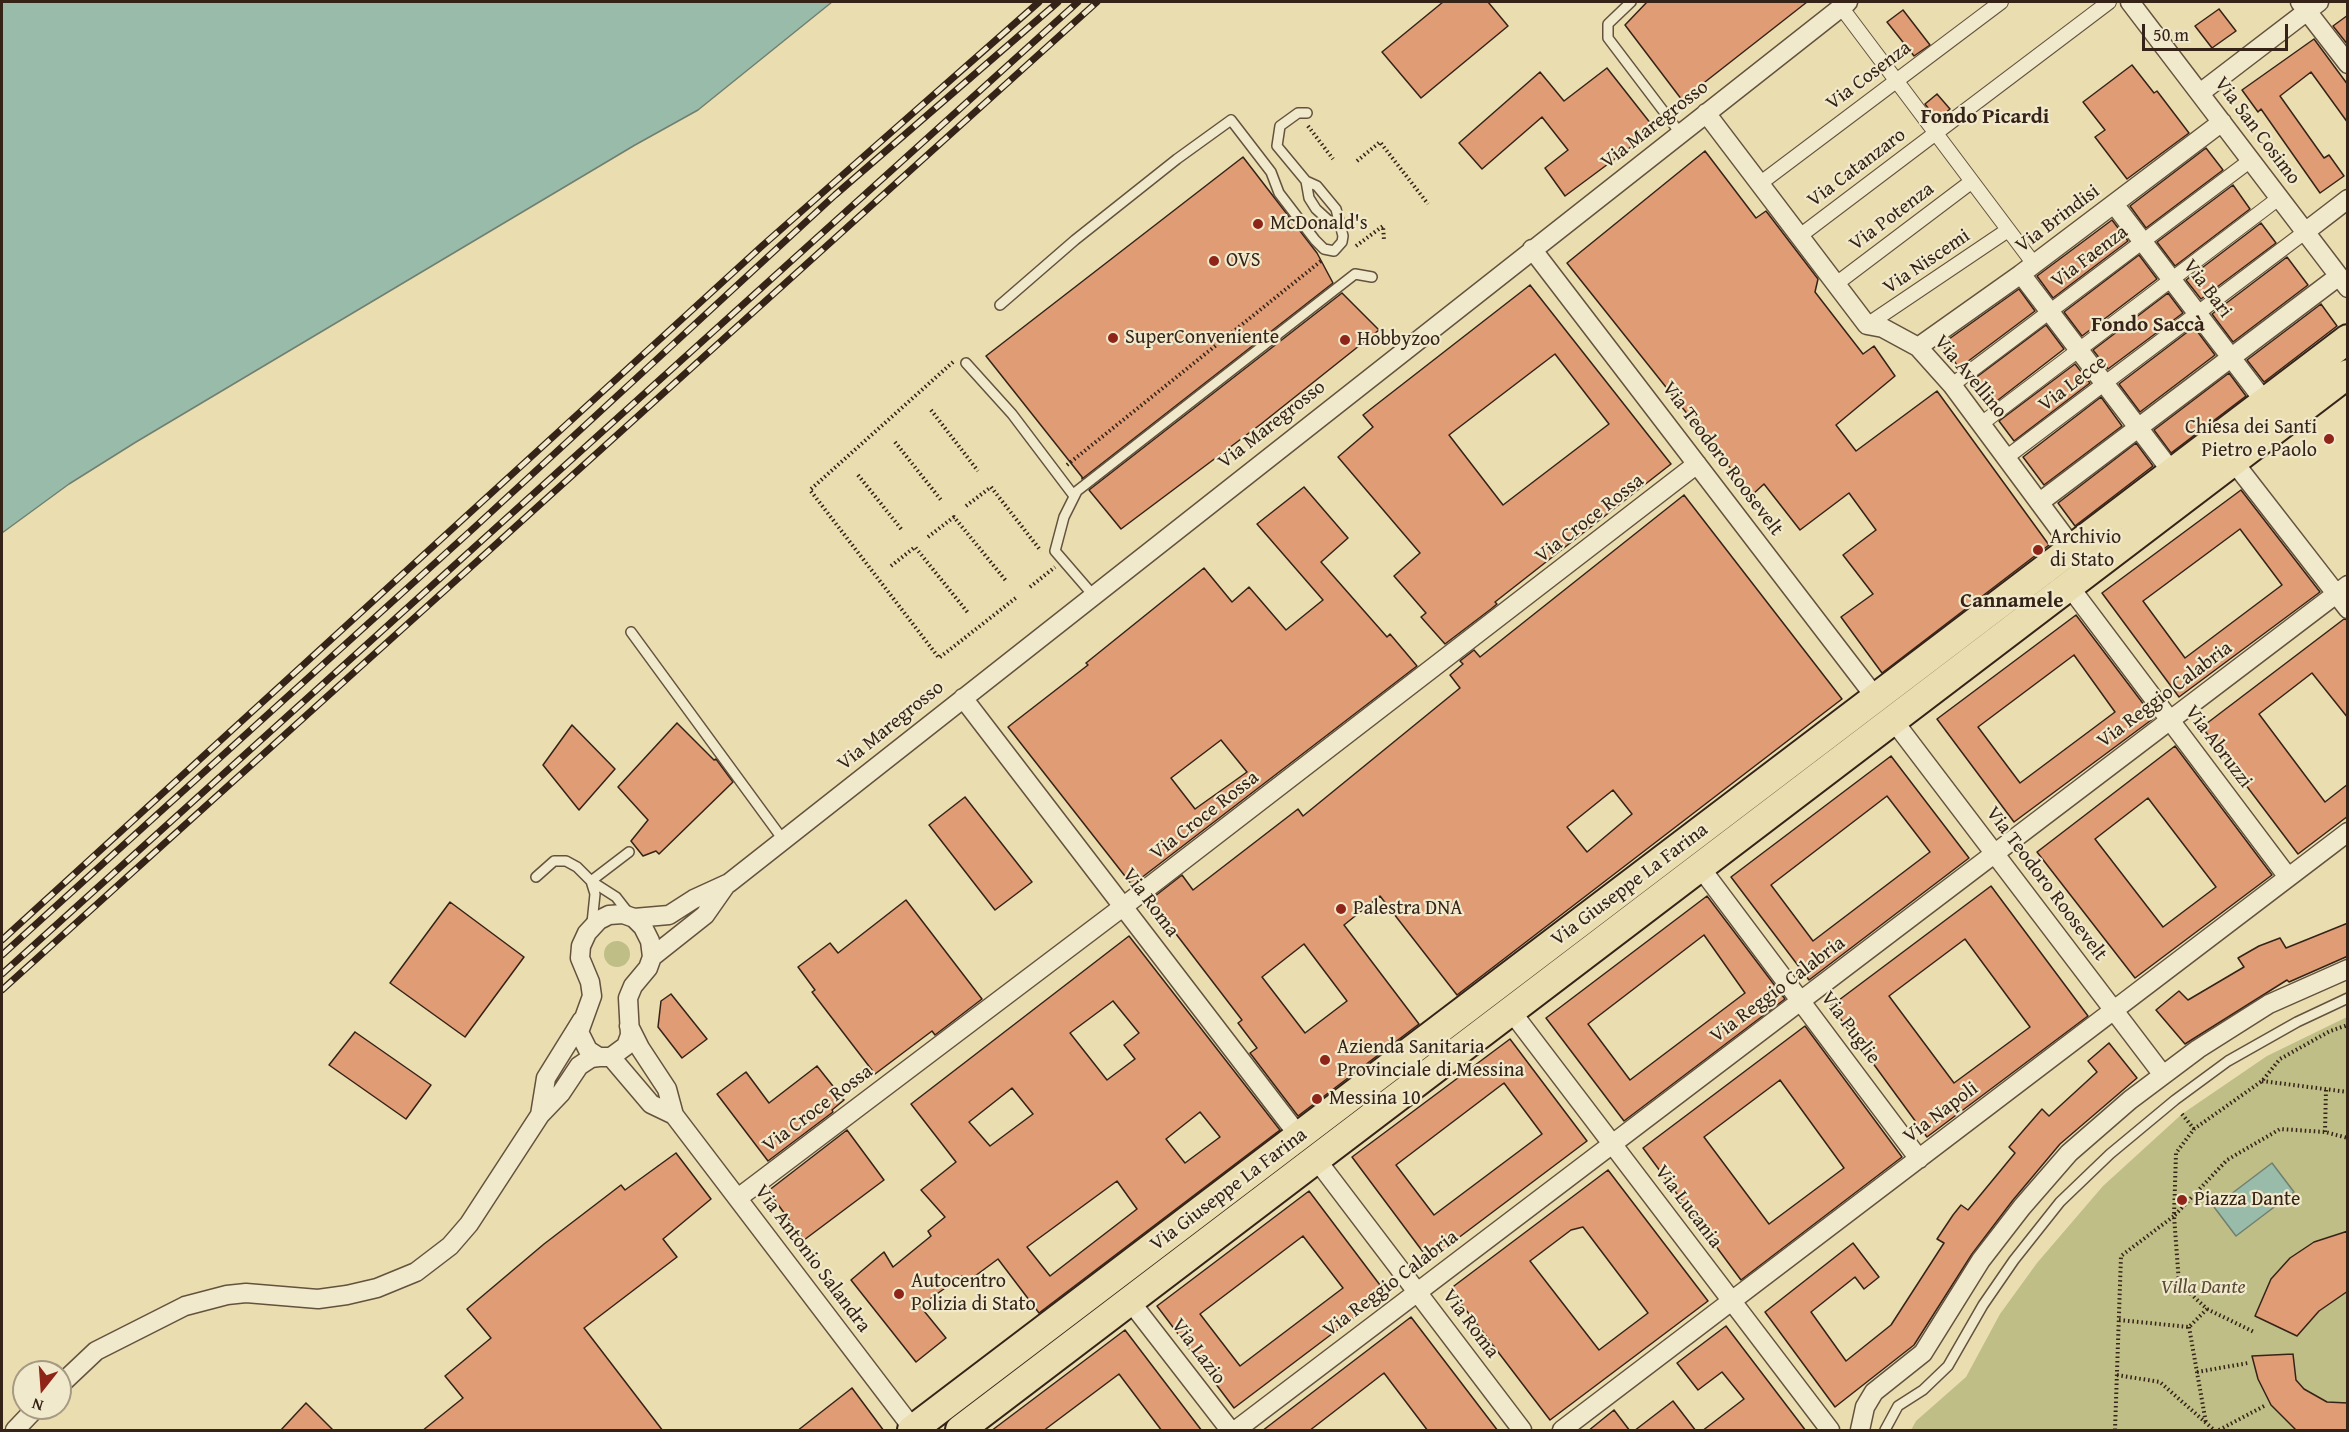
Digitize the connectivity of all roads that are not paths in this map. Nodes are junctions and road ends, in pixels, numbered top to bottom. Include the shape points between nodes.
1 (1630, 2) edge
2 (2001, 2) edge
3 (2109, 2) edge
4 (2130, 2) edge
5 (1844, 4) edge
6 (2309, 5) edge
7 (2348, 64) edge
8 (1895, 81) junction
9 (2200, 93) junction
10 (1307, 113) dead end
11 (1706, 113) junction
12 (2222, 122) junction
13 (1680, 133) junction
14 (1934, 133) junction
15 (2250, 160) junction
16 (1306, 181) junction
17 (1762, 182) junction
18 (1971, 182) junction
19 (2279, 198) junction
20 (2348, 199) edge
21 (2114, 204) junction
22 (1339, 223) junction
23 (2008, 230) junction
24 (2305, 232) junction
25 (1801, 235) junction
26 (2143, 242) junction
27 (1532, 249) junction
28 (2028, 269) junction
29 (1372, 277) dead end
30 (2171, 279) junction
31 (2343, 282) edge
32 (1836, 284) junction
33 (999, 305) dead end
34 (2049, 312) junction
35 (2198, 314) junction
36 (1867, 325) junction
37 (2348, 339) edge
38 (1918, 347) junction
39 (2078, 350) junction
40 (2231, 357) junction
41 (962, 360) road end
42 (2348, 374) edge
43 (2105, 384) junction
44 (1952, 385) junction
45 (2265, 402) junction
46 (1981, 424) junction
47 (2138, 428) junction
48 (2007, 457) junction
49 (2233, 460) junction
50 (1697, 464) junction
51 (2172, 472) junction
52 (1074, 496) junction
53 (2040, 502) junction
54 (2073, 548) junction
55 (2069, 586) junction
56 (2342, 589) edge
57 (1093, 595) junction
58 (2348, 609) edge
59 (631, 632) dead end
60 (963, 698) junction
61 (1876, 698) junction
62 (1893, 720) junction
63 (2169, 720) junction
64 (2348, 832) edge
65 (784, 841) junction
66 (629, 852) dead end
67 (1995, 853) junction
68 (1700, 867) junction
69 (536, 877) dead end
70 (2288, 877) junction
71 (589, 878) junction
72 (726, 885) junction
73 (1124, 906) junction
74 (632, 917) junction
75 (590, 929) junction
76 (652, 957) junction
77 (2348, 969) edge
78 (2348, 998) edge
79 (1801, 1000) junction
80 (2114, 1010) junction
81 (1510, 1011) junction
82 (583, 1018) junction
83 (629, 1026) junction
84 (605, 1057) junction
85 (2163, 1075) junction
86 (540, 1115) junction
87 (674, 1115) junction
88 (1299, 1136) junction
89 (1612, 1144) junction
90 (1919, 1158) junction
91 (1316, 1159) junction
92 (738, 1198) junction
93 (1417, 1292) junction
94 (1131, 1301) junction
95 (1732, 1301) junction
96 (72, 1374) edge
97 (913, 1430) edge
98 (960, 1431) edge
99 (1230, 1431) edge
100 (1236, 1431) edge
101 (1522, 1431) edge
102 (1562, 1431) edge
103 (1830, 1431) edge
104 (1860, 1431) edge
105 (1885, 1431) edge

1 - 13 lane via 1608,24 1608,38
2 - 8 street, Via Cosenza
3 - 14 street, Via Catanzaro
4 - 9 street, Via San Cosimo
5 - 8 street
5 - 11 street, Via Maregrosso
6 - 7 street
6 - 9 street
8 - 14 street
8 - 17 street, Via Cosenza
9 - 12 street, Via San Cosimo
10 - 16 lane via 1287,120 1277,135 1277,146
11 - 13 street, Via Maregrosso
11 - 17 street
12 - 15 street, Via San Cosimo
12 - 21 street, Via Brindisi
13 - 27 street, Via Maregrosso
14 - 18 street
14 - 25 street, Via Catanzaro
15 - 19 street, Via San Cosimo
15 - 26 street, Via Faenza
16 - 22 lane via 1325,193 1336,209
16 - 22 lane via 1316,209 1328,220
17 - 25 street
18 - 23 street
18 - 32 street, Via Potenza
19 - 24 street, Via San Cosimo
19 - 30 street
20 - 24 street
21 - 26 street, Via Bari
21 - 28 street, Via Brindisi
22 - 33 lane via 1342,242 1334,251 1324,249 1279,194 1271,172 1231,120 1075,240
23 - 28 street
23 - 36 street, Via Niscemi
24 - 31 street, Via San Cosimo
24 - 35 street, Via Lecce
25 - 32 street
26 - 30 street, Via Bari
26 - 34 street, Via Faenza
27 - 50 street, Via Teodoro Roosevelt
27 - 57 street, Via Maregrosso
28 - 34 street
28 - 38 street, Via Brindisi
29 - 52 lane via 1355,274
30 - 35 street, Via Bari
30 - 39 street
31 - 40 street
32 - 36 street
34 - 39 street
34 - 44 street, Via Faenza
35 - 40 street, Via Bari
35 - 43 street, Via Lecce
36 - 38 street, Via Avellino via 1883,328
37 - 45 main road, Via Giuseppe La Farina
38 - 44 street, Via Avellino
39 - 43 street
39 - 46 street
40 - 45 street, Via Bari
40 - 47 street
41 - 52 lane via 1012,414
42 - 49 main road, Via Giuseppe La Farina
43 - 47 street
43 - 48 street, Via Lecce
44 - 46 street, Via Avellino
45 - 51 main road, Via Giuseppe La Farina
46 - 48 street, Via Avellino
47 - 51 street
47 - 53 street
48 - 53 street, Via Avellino
49 - 55 main road, Via Giuseppe La Farina
49 - 56 street
50 - 61 street, Via Teodoro Roosevelt
50 - 73 street, Via Croce Rossa
51 - 54 main road, Via Giuseppe La Farina
52 - 57 lane via 1055,551
53 - 54 street, Via Avellino
54 - 61 main road, Via Giuseppe La Farina
55 - 62 main road, Via Giuseppe La Farina
55 - 63 street, Via Abruzzi
56 - 58 street
56 - 63 street, Via Reggio Calabria
57 - 60 street, Via Maregrosso
59 - 65 lane
60 - 65 street, Via Maregrosso
60 - 73 street, Via Roma
61 - 88 main road, Via Giuseppe La Farina
62 - 67 street, Via Teodoro Roosevelt
62 - 68 main road, Via Giuseppe La Farina
63 - 67 street, Via Reggio Calabria
63 - 70 street, Via Abruzzi
64 - 70 street, Via Napoli
65 - 72 street, Via Maregrosso
66 - 71 lane
67 - 79 street, Via Reggio Calabria
67 - 80 street, Via Teodoro Roosevelt
68 - 79 street, Via Puglie
68 - 81 main road, Via Giuseppe La Farina
69 - 71 lane via 554,861 566,861
70 - 80 street, Via Napoli
71 - 74 lane via 616,897
71 - 75 lane via 595,902
72 - 74 street via 669,915
72 - 76 street via 705,915
73 - 88 street, Via Roma
73 - 92 street, Via Croce Rossa
74 - 75 street via 609,915
74 - 76 street via 648,935
75 - 82 street via 580,954 592,993
76 - 83 street via 628,998
77 - 85 street via 2269,1004
78 - 105 lane via 2228,1061 2110,1154 2060,1202 1983,1305 1948,1366 1923,1390 1898,1406
79 - 89 street, Via Reggio Calabria
79 - 90 street, Via Puglie
80 - 85 street, Via Teodoro Roosevelt
80 - 90 street, Via Napoli
81 - 89 street, Via Lucania
81 - 91 main road, Via Giuseppe La Farina
82 - 84 street via 581,1040 588,1050
82 - 86 street via 546,1078
83 - 84 street via 626,1046
83 - 87 street via 667,1089
84 - 86 street via 591,1058 579,1066
84 - 87 street via 651,1104
85 - 104 street via 2101,1124 2048,1176 1981,1260 1923,1353 1874,1392 1865,1407
86 - 96 street via 469,1224 444,1253 416,1272 371,1290 333,1297 246,1293 194,1303 96,1351
87 - 92 street, Via Antonio Salandra
88 - 97 main road, Via Giuseppe La Farina
89 - 93 street, Via Reggio Calabria
89 - 95 street, Via Lucania
90 - 95 street, Via Napoli
91 - 93 street, Via Roma
91 - 94 main road, Via Giuseppe La Farina
92 - 97 street, Via Antonio Salandra
93 - 100 street, Via Reggio Calabria
93 - 101 street, Via Roma
94 - 98 main road, Via Giuseppe La Farina
94 - 99 street, Via Lazio
95 - 102 street, Via Napoli
95 - 103 street, Via Lucania

